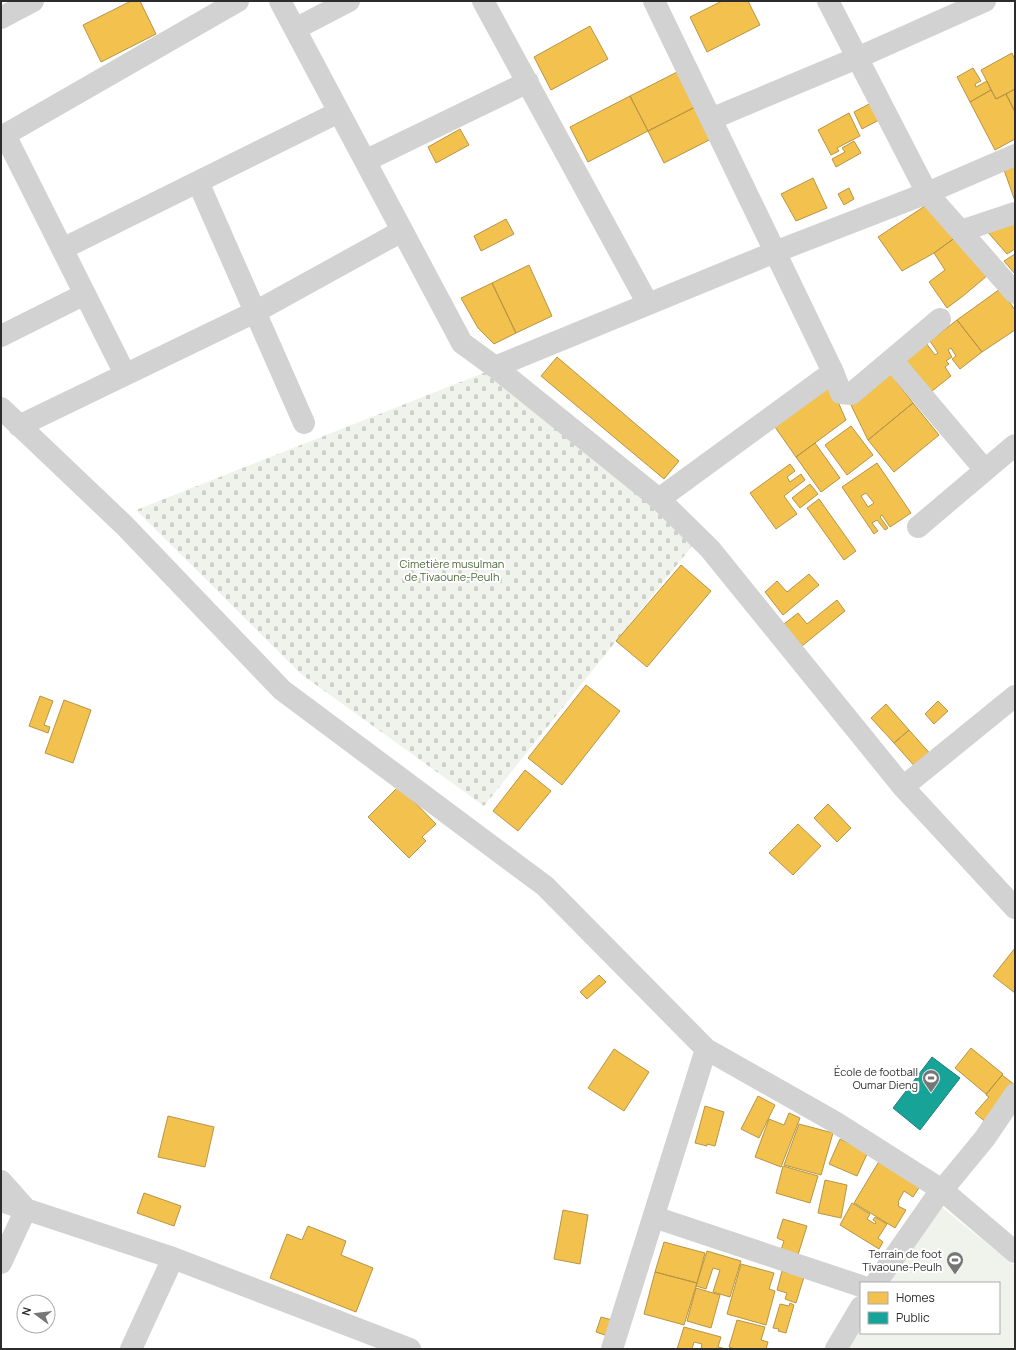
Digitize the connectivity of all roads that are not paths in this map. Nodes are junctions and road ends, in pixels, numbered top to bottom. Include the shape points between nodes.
1 (34, 1) edge
2 (238, 1) edge
3 (280, 1) edge
4 (349, 1) edge
5 (483, 1) edge
6 (654, 1) edge
7 (828, 1) edge
8 (985, 1) edge
9 (1, 18) edge
10 (294, 28) junction
11 (857, 58) junction
12 (528, 82) junction
13 (339, 112) junction
14 (711, 119) junction
15 (3, 136) edge
16 (1015, 155) edge
17 (365, 162) junction
18 (198, 182) junction
19 (927, 193) junction
20 (1015, 213) edge
21 (402, 231) junction
22 (960, 231) junction
23 (62, 249) junction
24 (775, 252) junction
25 (1015, 293) edge
26 (85, 294) junction
27 (648, 304) junction
28 (255, 312) junction
29 (940, 319) dead end
30 (1, 336) edge
31 (892, 360) junction
32 (495, 367) junction
33 (833, 372) junction
34 (125, 374) junction
35 (1, 408) edge
36 (304, 422) dead end
37 (19, 426) junction
38 (1015, 445) edge
39 (985, 470) junction
40 (659, 499) junction
41 (918, 527) dead end
42 (1015, 696) edge
43 (903, 788) junction
44 (1015, 908) edge
45 (706, 1049) junction
46 (1015, 1094) edge
47 (1, 1181) edge
48 (942, 1190) junction
49 (1, 1201) edge
50 (26, 1209) junction
51 (654, 1217) junction
52 (1015, 1252) edge
53 (173, 1258) junction
54 (1, 1263) edge
55 (877, 1282) edge
56 (860, 1286) edge
57 (860, 1309) edge
58 (404, 1348) edge
59 (131, 1349) edge
60 (612, 1349) edge
61 (836, 1349) edge

1 - 9 street
2 - 15 street
3 - 10 street
4 - 10 street
5 - 12 street
6 - 14 street
7 - 11 street
8 - 11 street
10 - 13 street
11 - 14 street
11 - 19 street
12 - 17 street
12 - 27 street
13 - 17 street
13 - 18 street
14 - 24 street
15 - 23 street
16 - 19 street
17 - 21 street
18 - 23 street
18 - 28 street
19 - 22 street
19 - 24 street
20 - 22 street
21 - 28 street
21 - 32 street via 462,343
22 - 25 street
23 - 26 street
24 - 27 street
24 - 33 street
26 - 30 street
26 - 34 street
27 - 32 street
28 - 34 street
28 - 36 street
29 - 31 street
31 - 33 street via 851,394 841,393
31 - 39 street
32 - 40 street
33 - 40 street
34 - 37 street
35 - 37 street
37 - 45 street via 125,526 282,690 545,886
38 - 39 street
39 - 41 street
40 - 43 street via 710,549
42 - 43 street
43 - 44 street
45 - 48 street via 835,1122
45 - 51 street
46 - 48 street via 985,1138
47 - 50 street
48 - 52 street
48 - 55 street
49 - 50 street
50 - 53 street
50 - 54 street
51 - 56 street
51 - 60 street
53 - 58 street
53 - 59 street
57 - 61 street

